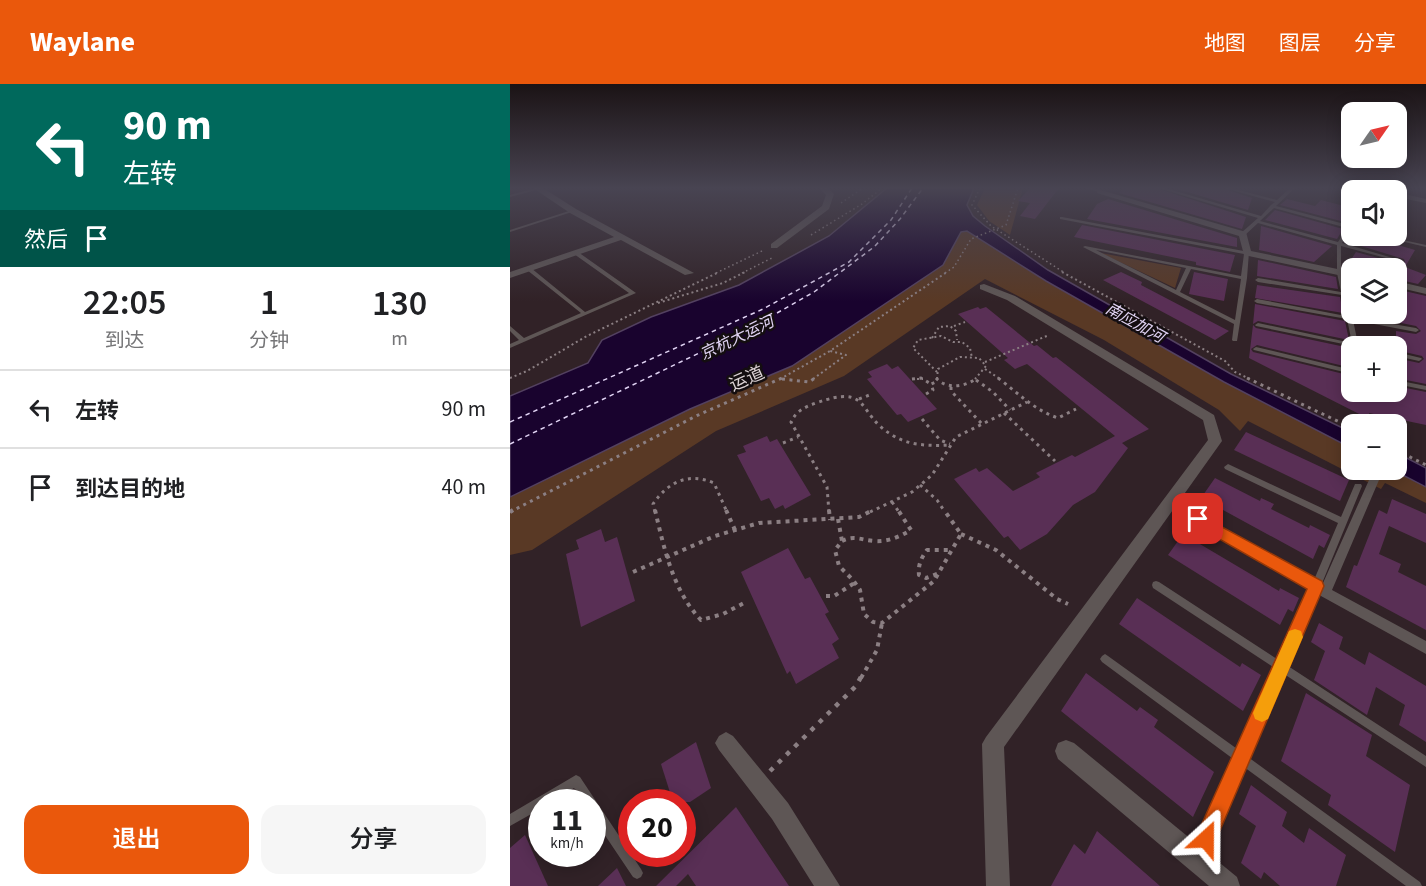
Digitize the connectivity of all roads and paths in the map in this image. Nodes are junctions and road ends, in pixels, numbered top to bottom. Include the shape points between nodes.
1 (528, 225) edge
2 (600, 225) edge
3 (801, 225) edge
4 (990, 225) edge
5 (1005, 225) edge
6 (1101, 225) edge
7 (1214, 225) edge
8 (1252, 225) edge
9 (1272, 225) edge
10 (998, 230) junction
11 (510, 231) edge
12 (1243, 234) junction
13 (622, 237) junction
14 (1341, 241) edge
15 (1407, 242) edge
16 (1339, 244) junction
17 (774, 246) joint
18 (1426, 246) edge
19 (576, 253) junction
20 (1247, 253) junction
21 (1390, 258) edge
22 (1189, 267) junction
23 (529, 269) junction
24 (689, 273) dead end
25 (1340, 273) junction
26 (510, 275) edge
27 (1341, 277) edge
28 (1244, 278) junction
29 (1258, 280) dead end
30 (984, 287) dead end
31 (1407, 287) edge
32 (1426, 291) edge
33 (1177, 293) junction
34 (1341, 293) edge
35 (1257, 301) dead end
36 (585, 314) junction
37 (1341, 316) edge
38 (964, 322) dead end
39 (1237, 323) junction
40 (1383, 324) edge
41 (1258, 325) dead end
42 (952, 327) junction
43 (510, 328) edge
44 (1062, 329) junction
45 (1416, 330) dead end
46 (932, 338) junction
47 (523, 340) junction
48 (1235, 340) dead end
49 (958, 341) junction
50 (1341, 342) edge
51 (510, 346) edge
52 (1256, 349) dead end
53 (830, 351) junction
54 (1407, 356) edge
55 (972, 358) junction
56 (1419, 359) dead end
57 (985, 363) junction
58 (985, 369) junction
59 (1341, 369) edge
60 (937, 372) junction
61 (510, 378) edge
62 (780, 379) junction
63 (912, 379) dead end
64 (976, 380) junction
65 (938, 381) junction
66 (931, 384) junction
67 (1407, 384) edge
68 (951, 387) junction
69 (1426, 388) edge
70 (872, 394) dead end
71 (926, 394) dead end
72 (859, 399) junction
73 (1028, 402) junction
74 (1076, 409) dead end
75 (1010, 410) junction
76 (1004, 412) junction
77 (922, 419) dead end
78 (1341, 423) edge
79 (982, 424) junction
80 (798, 437) junction
81 (783, 444) dead end
82 (951, 445) junction
83 (1407, 456) edge
84 (1055, 461) dead end
85 (1426, 465) edge
86 (1228, 467) dead end
87 (1374, 480) dead end
88 (920, 485) junction
89 (1358, 486) dead end
90 (892, 502) junction
91 (510, 512) edge
92 (838, 519) junction
93 (1198, 519) dead end
94 (830, 520) junction
95 (1343, 522) junction
96 (735, 530) junction
97 (961, 534) junction
98 (842, 541) junction
99 (952, 550) junction
100 (669, 555) junction
101 (633, 572) dead end
102 (938, 574) junction
103 (856, 582) junction
104 (1156, 585) dead end
105 (1316, 586) junction
106 (826, 596) dead end
107 (744, 603) dead end
108 (1068, 604) dead end
109 (882, 622) junction
110 (1426, 648) edge
111 (1105, 659) dead end
112 (1282, 668) junction
113 (726, 743) dead end
114 (1066, 751) dead end
115 (1241, 758) junction
116 (1426, 762) edge
117 (757, 783) junction
118 (562, 789) edge
119 (582, 789) edge
120 (528, 809) edge
121 (510, 820) edge
122 (606, 825) edge
123 (1197, 860) junction
124 (637, 873) dead end
125 (828, 886) edge
126 (998, 886) edge
127 (1228, 886) edge
128 (1416, 886) edge

1 - 11 lane
2 - 13 street
3 - 17 street
4 - 10 path
5 - 10 path
6 - 20 lane
7 - 12 street
8 - 12 lane
9 - 16 lane
10 - 53 path, 运道 via 972,239 954,267
10 - 78 path via 1059,270 1225,362 1235,372
12 - 20 street
13 - 19 street
13 - 24 street
14 - 16 lane
15 - 18 lane
16 - 21 lane
16 - 25 lane
17 - 61 path via 587,336
19 - 23 street
19 - 36 lane via 633,293
20 - 25 street
20 - 28 lane
22 - 28 lane
22 - 33 lane
22 - 33 lane via 1085,247
23 - 26 street
23 - 36 lane
25 - 27 lane
28 - 39 lane
29 - 34 lane
30 - 44 street via 1011,298
31 - 32 street
33 - 39 lane
35 - 37 lane
36 - 47 lane
38 - 42 path
39 - 48 lane
40 - 45 lane
41 - 50 lane
42 - 46 path via 939,327
42 - 49 path
43 - 47 lane
44 - 57 path
44 - 126 street via 1209,418 1215,441 993,744
46 - 49 path via 941,336
46 - 60 path via 918,340 913,348
47 - 51 lane
49 - 55 path via 970,348
52 - 59 lane
53 - 62 path, 运道
53 - 62 path via 846,355 809,382
54 - 56 lane
55 - 57 path
55 - 60 path via 960,357
57 - 58 path
58 - 64 path
58 - 73 path
60 - 65 path
62 - 91 path, 运道 via 696,416
63 - 66 path via 921,378
64 - 68 path
64 - 75 path
65 - 66 path
65 - 68 path
66 - 71 path via 933,390
67 - 69 lane
68 - 79 path
70 - 72 path
72 - 80 path via 840,394 799,411 791,422
72 - 82 path via 896,438 928,446
73 - 74 path via 1045,416 1058,418
73 - 75 path
75 - 76 path
76 - 79 path
76 - 84 path
77 - 82 path via 940,440
79 - 82 path via 956,437
80 - 81 path
80 - 94 path via 827,487
82 - 88 path via 932,475
83 - 85 path
86 - 95 lane
87 - 110 street via 1325,592
88 - 90 path
88 - 97 path via 937,500
89 - 95 lane
90 - 92 path via 859,518
90 - 98 path via 911,530 900,538 873,543 852,537
92 - 94 path
92 - 98 path
93 - 105 lane
94 - 96 path via 759,523
95 - 105 lane
96 - 100 path
96 - 100 path via 714,483 682,478 669,484 653,504
97 - 99 path
97 - 108 path via 996,550
98 - 103 path via 834,558 837,566
99 - 102 path
99 - 102 path via 927,550 921,558 918,567 923,579
100 - 101 path
100 - 107 path via 679,590 701,620
102 - 109 path
103 - 106 path via 834,596
103 - 109 path via 867,618
104 - 112 lane
105 - 112 lane
109 - 117 path via 877,650 856,686
111 - 115 lane
112 - 115 lane
112 - 116 lane
113 - 117 street
114 - 123 street
115 - 123 lane
115 - 128 lane
117 - 125 street via 780,811
118 - 119 lane via 576,781
120 - 121 lane
122 - 124 lane
123 - 127 street

